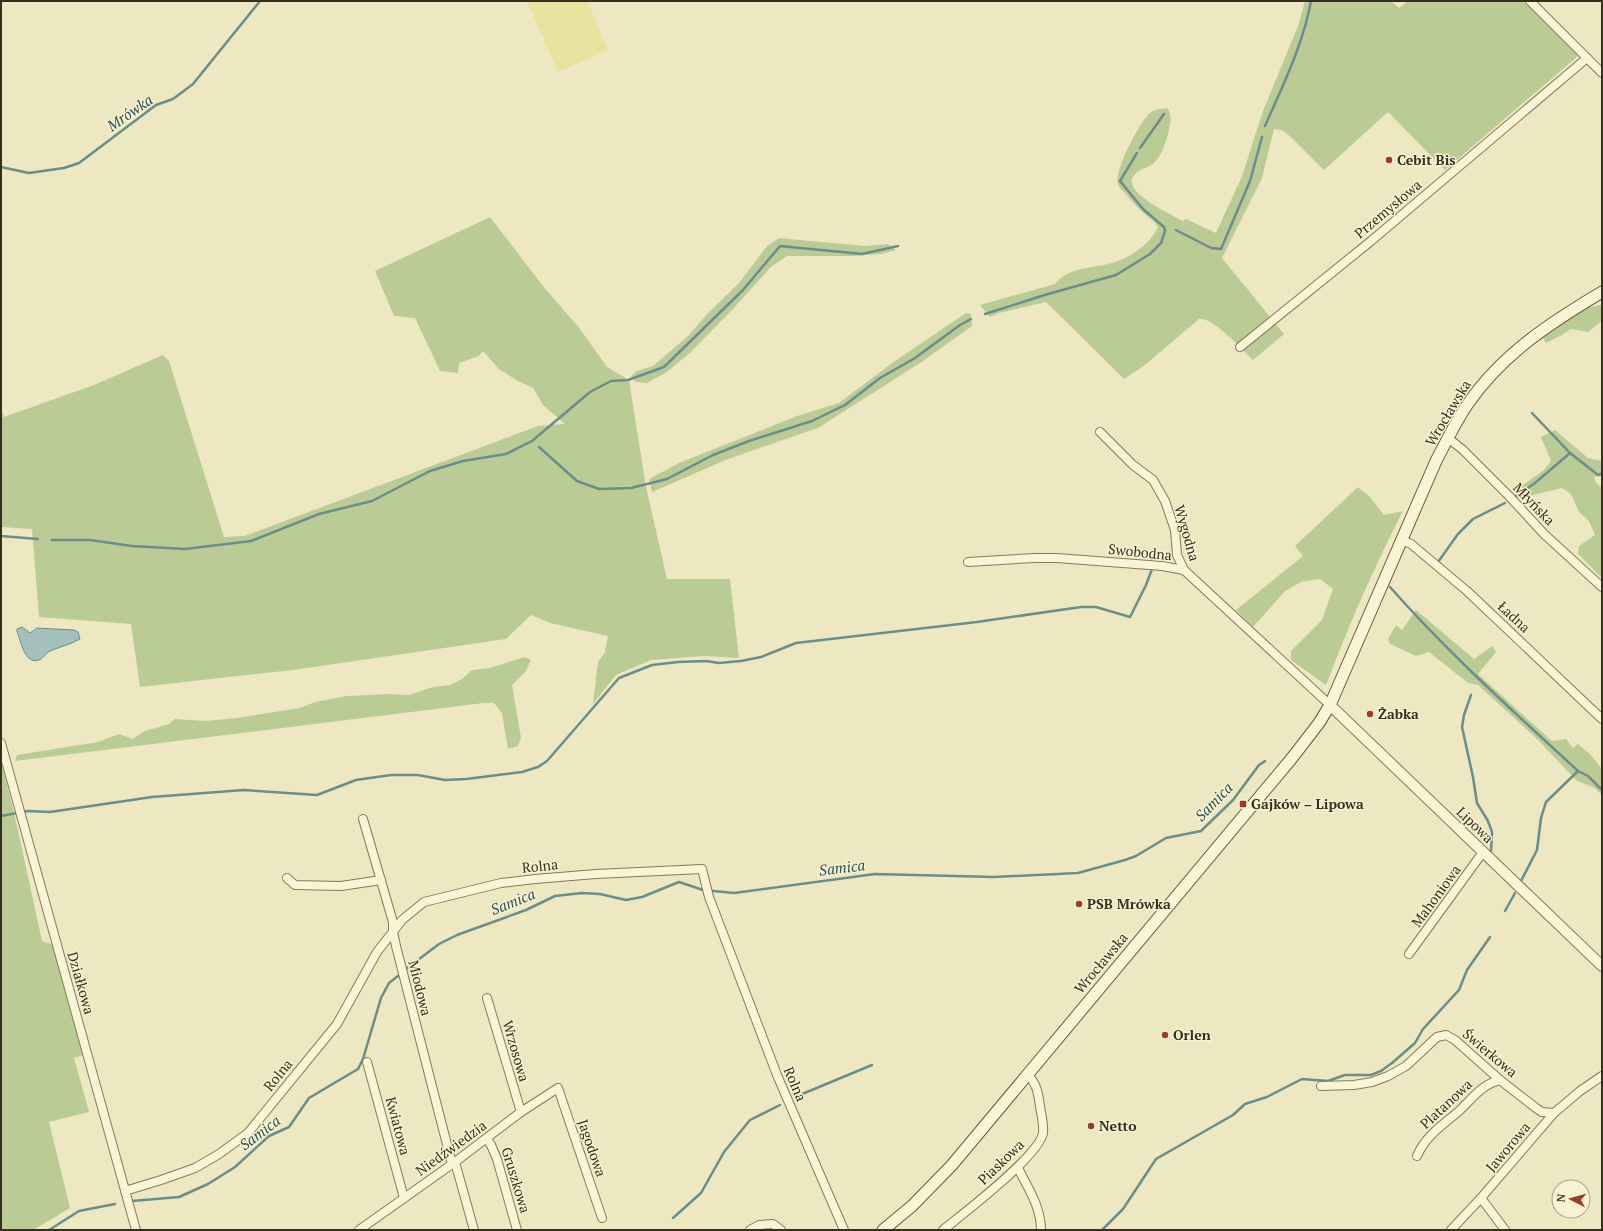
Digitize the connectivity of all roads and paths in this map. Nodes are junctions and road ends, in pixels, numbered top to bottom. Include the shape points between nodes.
1 (1530, 1) edge
2 (1586, 58) junction
3 (1602, 73) edge
4 (1602, 292) edge
5 (1240, 347) dead end
6 (1100, 432) dead end
7 (1448, 438) junction
8 (1402, 540) junction
9 (968, 562) dead end
10 (1184, 570) junction
11 (1602, 587) edge
12 (1330, 705) junction
13 (1602, 719) edge
14 (1, 743) edge
15 (363, 819) dead end
16 (1483, 852) junction
17 (287, 878) dead end
18 (381, 880) junction
19 (393, 932) junction
20 (1409, 954) dead end
21 (1602, 966) edge
22 (487, 998) dead end
23 (367, 1062) dead end
24 (1028, 1075) junction
25 (1602, 1076) edge
26 (1500, 1080) junction
27 (1321, 1086) dead end
28 (558, 1088) joint
29 (520, 1112) junction
30 (1554, 1113) junction
31 (487, 1139) junction
32 (1417, 1156) dead end
33 (453, 1164) junction
34 (1018, 1168) junction
35 (125, 1191) junction
36 (404, 1198) junction
37 (1481, 1198) junction
38 (602, 1218) dead end
39 (136, 1230) edge
40 (359, 1230) edge
41 (474, 1230) edge
42 (517, 1230) edge
43 (750, 1230) edge
44 (781, 1230) edge
45 (844, 1230) edge
46 (882, 1230) edge
47 (944, 1230) edge
48 (1041, 1230) edge
49 (1451, 1230) edge
50 (1505, 1230) edge

1 - 2 street
2 - 3 street
2 - 5 street, Przemysłowa via 1372,241
4 - 7 main road, Wrocławska via 1530,338 1493,372 1467,404
6 - 10 street, Wygodna via 1133,465 1153,480 1175,530 1177,556
7 - 8 main road, Wrocławska
7 - 11 street, Młyńska via 1463,450 1544,534
8 - 12 main road, Wrocławska
8 - 13 street, Ładna via 1411,544 1467,591
9 - 10 street, Swobodna via 1057,558
10 - 12 street, Swobodna
12 - 16 street, Lipowa
12 - 24 main road, Wrocławska via 1292,758
14 - 35 street, Działkowa
15 - 18 street, Miodowa
16 - 20 street, Mahoniowa
16 - 21 street, Lipowa
17 - 18 street via 295,885 341,886
18 - 19 street, Miodowa via 393,922
19 - 33 street, Miodowa
19 - 35 street, Rolna via 377,952 336,1024 248,1133 195,1168
19 - 45 street, Rolna via 402,920 424,902 501,883 596,874 702,869 777,1075
22 - 29 street, Wrzosowa
23 - 36 street, Kwiatowa
24 - 34 street, Piaskowa via 1036,1085 1043,1134
24 - 46 main road, Wrocławska via 952,1165 912,1206
25 - 30 street, Jaworowa
26 - 27 street, Świerkowa via 1455,1040 1440,1035 1406,1066 1388,1076 1354,1085
26 - 30 street, Świerkowa via 1542,1112
26 - 32 street, Platanowa via 1488,1083 1432,1133
28 - 29 street, Niedźwiedzia
28 - 38 street, Jagodowa
29 - 31 street, Niedźwiedzia
30 - 37 street, Jaworowa
31 - 33 street, Niedźwiedzia
31 - 42 street, Gruszkowa via 497,1159
33 - 36 street, Niedźwiedzia
33 - 41 street, Miodowa
34 - 47 street, Piaskowa
34 - 48 street via 1037,1204
35 - 39 street, Działkowa
36 - 40 street, Niedźwiedzia
37 - 49 street, Jaworowa
37 - 50 street
43 - 44 street via 773,1224

